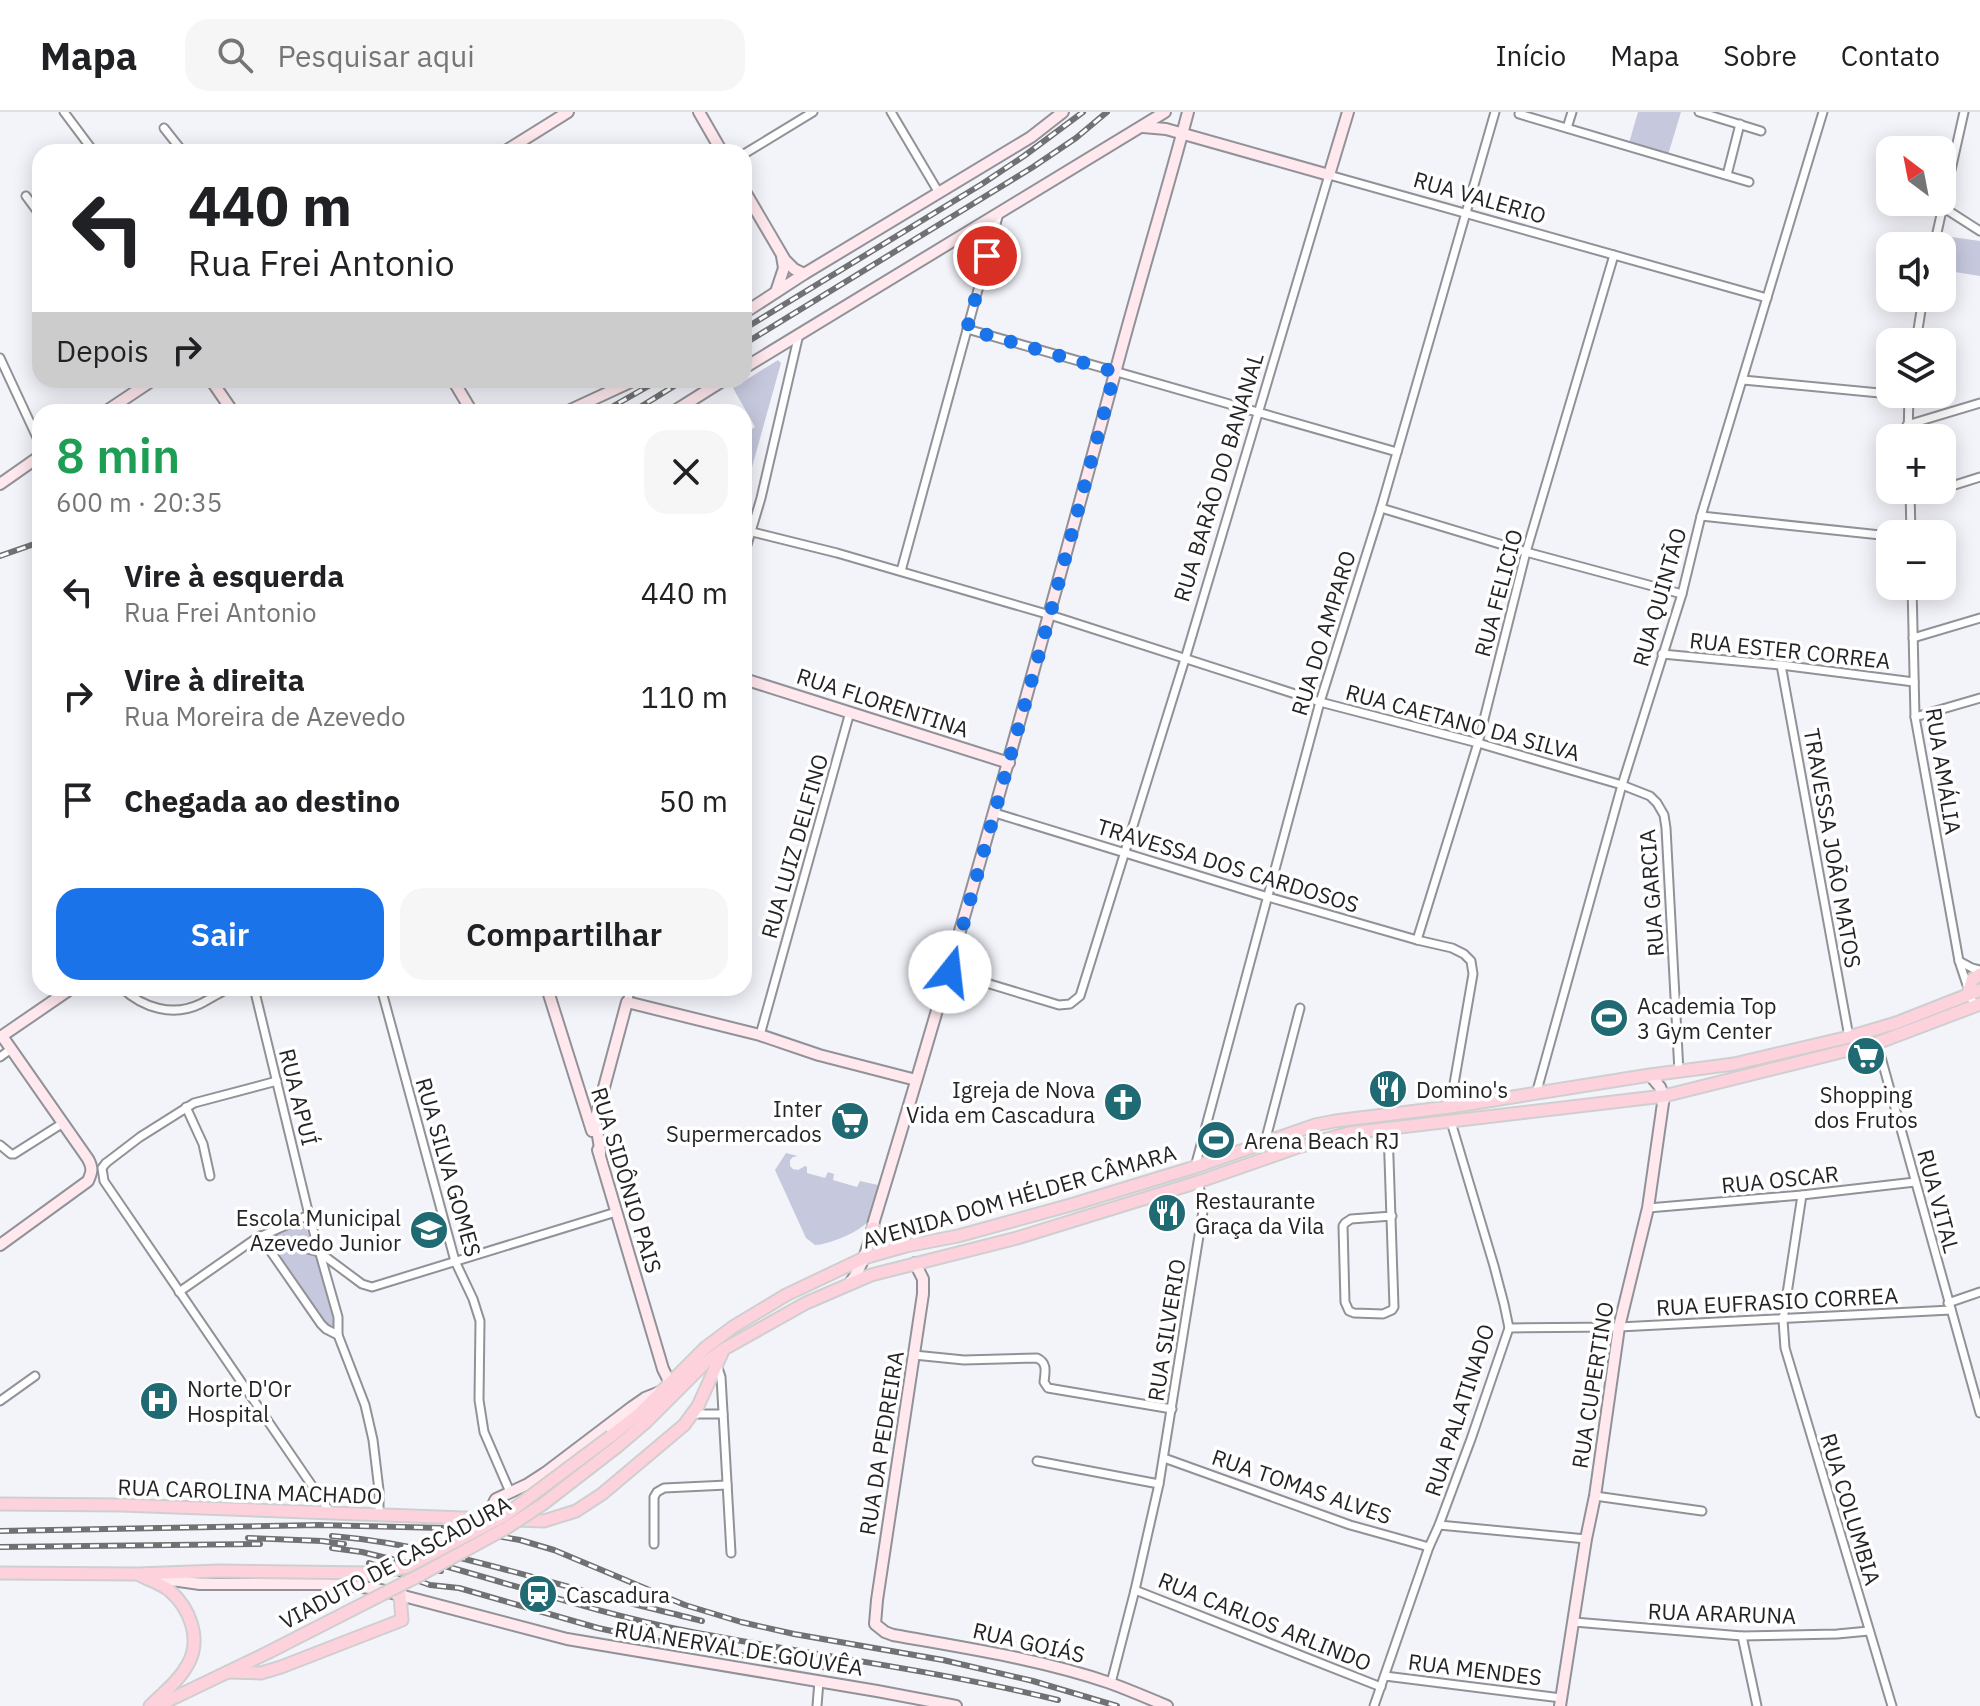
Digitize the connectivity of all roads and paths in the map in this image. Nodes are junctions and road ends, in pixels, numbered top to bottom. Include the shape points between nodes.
1 (64, 112) edge
2 (568, 112) edge
3 (699, 112) edge
4 (813, 112) edge
5 (891, 112) edge
6 (1063, 112) edge
7 (1165, 112) edge
8 (1188, 112) edge
9 (1348, 112) edge
10 (1495, 112) edge
11 (1572, 112) edge
12 (1699, 112) edge
13 (1823, 112) edge
14 (1964, 112) edge
15 (1519, 114) edge
16 (1740, 124) junction
17 (1141, 127) junction
18 (164, 128) dead end
19 (1567, 128) junction
20 (1761, 131) dead end
21 (1182, 134) junction
22 (88, 144) edge
23 (177, 144) edge
24 (517, 144) edge
25 (717, 144) edge
26 (1956, 145) edge
27 (752, 149) edge
28 (1329, 175) junction
29 (1727, 175) junction
30 (1749, 182) dead end
31 (939, 193) junction
32 (26, 196) dead end
33 (32, 204) edge
34 (752, 204) edge
35 (999, 213) junction
36 (1465, 213) junction
37 (1956, 216) edge
38 (1980, 231) edge
39 (782, 255) junction
40 (1614, 255) junction
41 (804, 274) junction
42 (776, 292) junction
43 (1767, 298) junction
44 (752, 308) edge
45 (967, 329) junction
46 (799, 334) junction
47 (1, 363) edge
48 (752, 363) edge
49 (1115, 372) junction
50 (1743, 380) junction
51 (141, 388) edge
52 (618, 388) edge
53 (711, 388) edge
54 (1876, 392) edge
55 (1980, 403) edge
56 (117, 404) edge
57 (583, 404) edge
58 (686, 404) edge
59 (1258, 413) junction
60 (1910, 424) edge
61 (32, 427) edge
62 (1397, 452) junction
63 (32, 462) edge
64 (1980, 477) edge
65 (0, 484) edge
66 (1956, 485) edge
67 (1381, 508) junction
68 (1701, 516) junction
69 (752, 521) edge
70 (752, 532) edge
71 (1876, 535) edge
72 (1526, 552) junction
73 (901, 571) junction
74 (1682, 594) junction
75 (1912, 600) edge
76 (1050, 615) junction
77 (1980, 618) edge
78 (1913, 638) junction
79 (1662, 654) junction
80 (1185, 659) junction
81 (1781, 665) junction
82 (752, 681) edge
83 (1914, 682) junction
84 (1980, 698) edge
85 (1320, 702) junction
86 (850, 712) junction
87 (1915, 717) junction
88 (1478, 743) junction
89 (1009, 763) junction
90 (1622, 785) junction
91 (995, 813) junction
92 (1126, 853) junction
93 (1268, 897) junction
94 (1417, 940) junction
95 (1959, 961) junction
96 (950, 972) junction
97 (1980, 972) edge
98 (1973, 992) edge
99 (60, 996) edge
100 (133, 996) edge
101 (214, 996) edge
102 (256, 996) edge
103 (383, 996) edge
104 (550, 996) edge
105 (629, 996) edge
106 (627, 1002) junction
107 (1977, 1005) edge
108 (1300, 1008) dead end
109 (1, 1034) edge
110 (760, 1035) junction
111 (1849, 1037) junction
112 (1877, 1043) junction
113 (11, 1049) junction
114 (0, 1057) edge
115 (1679, 1072) junction
116 (1650, 1075) junction
117 (916, 1080) junction
118 (277, 1081) junction
119 (1536, 1094) junction
120 (1664, 1096) junction
121 (186, 1107) junction
122 (1450, 1107) junction
123 (1451, 1122) junction
124 (63, 1123) junction
125 (1388, 1129) junction
126 (1265, 1143) junction
127 (0, 1145) edge
128 (600, 1156) junction
129 (88, 1159) junction
130 (106, 1163) junction
131 (1195, 1167) junction
132 (210, 1176) dead end
133 (88, 1181) junction
134 (104, 1181) junction
135 (1198, 1182) junction
136 (1915, 1182) junction
137 (1802, 1195) junction
138 (1648, 1208) junction
139 (616, 1212) junction
140 (309, 1215) junction
141 (1392, 1216) junction
142 (873, 1228) junction
143 (260, 1236) junction
144 (0, 1245) edge
145 (906, 1246) junction
146 (319, 1252) junction
147 (864, 1258) junction
148 (455, 1261) junction
149 (915, 1263) junction
150 (850, 1283) junction
151 (179, 1292) junction
152 (1980, 1292) edge
153 (1950, 1307) junction
154 (1783, 1320) junction
155 (1619, 1327) junction
156 (1509, 1328) junction
157 (338, 1335) junction
158 (724, 1349) junction
159 (914, 1355) junction
160 (717, 1364) junction
161 (35, 1376) dead end
162 (666, 1387) junction
163 (0, 1401) edge
164 (1172, 1409) junction
165 (1980, 1413) edge
166 (693, 1414) junction
167 (723, 1414) junction
168 (614, 1441) junction
169 (1164, 1458) junction
170 (1037, 1461) dead end
171 (1159, 1484) junction
172 (727, 1485) junction
173 (510, 1492) junction
174 (1595, 1496) junction
175 (0, 1504) edge
176 (1702, 1511) dead end
177 (330, 1512) junction
178 (379, 1515) junction
179 (499, 1521) junction
180 (1439, 1525) junction
181 (1586, 1539) junction
182 (654, 1544) dead end
183 (1429, 1547) junction
184 (731, 1553) dead end
185 (0, 1573) edge
186 (137, 1574) junction
187 (1135, 1590) junction
188 (400, 1595) junction
189 (1574, 1622) junction
190 (879, 1628) joint
191 (1869, 1631) junction
192 (1742, 1636) junction
193 (228, 1672) junction
194 (1385, 1676) junction
195 (819, 1681) junction
196 (1111, 1683) junction
197 (1381, 1687) junction
198 (1560, 1702) edge
199 (150, 1706) edge
200 (157, 1706) edge
201 (817, 1706) edge
202 (956, 1706) edge
203 (1167, 1706) edge
204 (1374, 1706) edge
205 (1757, 1706) edge
206 (1892, 1706) edge

1 - 22 street
2 - 24 main road
3 - 25 main road
4 - 27 street
5 - 31 street
6 - 31 main road
7 - 17 main road
8 - 21 main road
9 - 28 main road, RUA BARÃO DO BANANAL
10 - 36 street, RUA DO AMPARO
11 - 19 street
12 - 16 street
13 - 43 street, RUA QUINTÃO
14 - 26 street
15 - 19 street
16 - 20 street
16 - 29 street
17 - 21 main road, RUA VALERIO
17 - 35 main road
18 - 23 street
19 - 29 street
21 - 28 main road, RUA VALERIO
21 - 49 main road
28 - 36 street, RUA VALERIO
28 - 59 street, RUA BARÃO DO BANANAL
29 - 30 street
31 - 41 main road
32 - 33 street
34 - 39 main road
35 - 45 street
35 - 46 main road
36 - 40 street, RUA VALERIO
36 - 62 street, RUA DO AMPARO
37 - 38 street
39 - 41 main road
39 - 42 main road via 784,268
40 - 43 street, RUA VALERIO
40 - 72 street, RUA FELICIO
41 - 42 main road
42 - 44 main road
43 - 50 street, RUA QUINTÃO
45 - 49 street
45 - 73 street
46 - 48 main road
46 - 69 street
47 - 61 street
49 - 59 street
49 - 76 main road
50 - 54 street
50 - 68 street, RUA QUINTÃO
51 - 56 main road
52 - 57 main road
53 - 58 main road
55 - 60 street
59 - 62 street
59 - 80 street, RUA BARÃO DO BANANAL
62 - 67 street, RUA DO AMPARO
63 - 65 main road
64 - 66 street
67 - 72 street
67 - 85 street, RUA DO AMPARO
68 - 71 street
68 - 74 street, RUA QUINTÃO
70 - 73 street, RUA CAETANO DA SILVA
72 - 74 street
72 - 88 street, RUA FELICIO
73 - 76 street, RUA CAETANO DA SILVA
74 - 79 street, RUA QUINTÃO
75 - 78 street, RUA AMÁLIA
76 - 80 street, RUA CAETANO DA SILVA
76 - 89 main road
77 - 78 street
78 - 83 street, RUA AMÁLIA
79 - 81 street, RUA ESTER CORREA
79 - 90 street, RUA QUINTÃO
80 - 85 street, RUA CAETANO DA SILVA
80 - 92 street, RUA BARÃO DO BANANAL
81 - 83 street, RUA ESTER CORREA
81 - 111 street, TRAVESSA JOÃO MATOS
82 - 86 main road, RUA FLORENTINA
83 - 87 street, RUA AMÁLIA
84 - 87 street
85 - 88 street, RUA CAETANO DA SILVA
85 - 93 street, RUA DO AMPARO
86 - 89 main road, RUA FLORENTINA
86 - 110 street, RUA LUIZ DELFINO
87 - 95 street, RUA AMÁLIA
88 - 90 street, RUA CAETANO DA SILVA
88 - 94 street, RUA FELICIO
89 - 91 main road
90 - 115 street, RUA GARCIA via 1650,796 1664,815
90 - 119 street, RUA QUINTÃO
91 - 92 street, TRAVESSA DOS CARDOSOS
91 - 96 main road
92 - 93 street, TRAVESSA DOS CARDOSOS
92 - 96 street, RUA BARÃO DO BANANAL via 1080,996 1073,1002 1052,1004
93 - 94 street, TRAVESSA DOS CARDOSOS
93 - 131 street, RUA DO AMPARO
94 - 122 street, TRAVESSA DOS CARDOSOS via 1452,948 1471,961
95 - 97 street
95 - 98 street, RUA AMÁLIA
96 - 117 main road
97 - 98 main road via 1972,980
98 - 107 street, RUA AMÁLIA
98 - 111 main road, AVENIDA DOM HÉLDER CÂMARA
99 - 109 main road
100 - 101 street via 164,1010 189,1008
102 - 118 street, RUA APUÍ
103 - 148 street, RUA SILVA GOMES
104 - 128 main road, RUA SIDÔNIO PAIS
105 - 106 street
106 - 110 main road
106 - 128 main road via 596,1117
107 - 112 main road, AVENIDA DOM HÉLDER CÂMARA
108 - 126 street
109 - 113 main road
110 - 117 main road
111 - 115 main road, AVENIDA DOM HÉLDER CÂMARA
112 - 120 main road, AVENIDA DOM HÉLDER CÂMARA
112 - 136 street, RUA VITAL
113 - 114 street
113 - 124 main road
115 - 116 main road, AVENIDA DOM HÉLDER CÂMARA
116 - 119 main road, AVENIDA DOM HÉLDER CÂMARA
116 - 120 main road
117 - 142 main road
118 - 121 street
118 - 140 street, RUA APUÍ
119 - 122 main road, AVENIDA DOM HÉLDER CÂMARA
120 - 123 main road, AVENIDA DOM HÉLDER CÂMARA
120 - 138 main road, RUA CUPERTINO
121 - 130 street
121 - 132 street
122 - 126 main road, AVENIDA DOM HÉLDER CÂMARA via 1335,1121
123 - 125 main road, AVENIDA DOM HÉLDER CÂMARA
123 - 156 street, RUA PALATINADO
124 - 127 street via 14,1154
124 - 129 main road
125 - 135 main road, AVENIDA DOM HÉLDER CÂMARA via 1298,1147
125 - 141 street
126 - 131 main road, AVENIDA DOM HÉLDER CÂMARA
128 - 139 main road, RUA SIDÔNIO PAIS
129 - 130 street
129 - 133 main road
130 - 134 street
131 - 145 main road, AVENIDA DOM HÉLDER CÂMARA via 958,1236
133 - 134 street
133 - 144 main road
134 - 151 street
135 - 149 main road, AVENIDA DOM HÉLDER CÂMARA via 1017,1238
135 - 164 street, RUA SILVERIO via 1203,1211
136 - 137 street, RUA OSCAR
136 - 153 street, RUA VITAL
137 - 138 street, RUA OSCAR
137 - 154 street, RUA COLUMBIA
138 - 155 main road, RUA CUPERTINO
139 - 148 street
139 - 162 main road, RUA SIDÔNIO PAIS
140 - 143 street
140 - 146 street, RUA APUÍ
141 - 141 street via 1351,1219 1343,1226 1349,1311 1383,1314 1394,1307
142 - 145 main road via 882,1239
142 - 147 main road
143 - 146 street
143 - 151 street
143 - 157 street via 321,1324
145 - 147 main road, AVENIDA DOM HÉLDER CÂMARA
146 - 148 street via 372,1287
146 - 157 street, RUA APUÍ via 338,1317
147 - 150 main road
147 - 162 main road, AVENIDA DOM HÉLDER CÂMARA via 733,1327
148 - 173 street, RUA SILVA GOMES via 480,1321 484,1432
149 - 150 main road, AVENIDA DOM HÉLDER CÂMARA
149 - 159 main road, RUA DA PEDREIRA via 924,1285
150 - 158 main road, AVENIDA DOM HÉLDER CÂMARA
151 - 177 street
152 - 153 street, RUA EUFRASIO CORREA
153 - 154 street, RUA EUFRASIO CORREA
153 - 165 street, RUA VITAL
154 - 155 street, RUA EUFRASIO CORREA
154 - 191 street, RUA COLUMBIA via 1785,1348
155 - 156 street, RUA EUFRASIO CORREA
155 - 174 main road, RUA CUPERTINO
156 - 180 street, RUA PALATINADO
157 - 178 street via 369,1421
158 - 160 main road
158 - 168 main road, AVENIDA DOM HÉLDER CÂMARA via 646,1422
159 - 164 street via 1037,1358 1044,1362 1048,1388
159 - 190 main road, RUA DA PEDREIRA via 875,1617
160 - 166 main road
160 - 167 street
161 - 163 street
162 - 168 main road, AVENIDA DOM HÉLDER CÂMARA
162 - 173 main road, AVENIDA DOM HÉLDER CÂMARA
164 - 169 street, RUA SILVERIO
166 - 167 street
166 - 179 main road via 576,1511 544,1521
167 - 172 street
168 - 186 main road, VIADUTO DE CASCADURA, bridge via 504,1516 407,1567 372,1573
168 - 193 main road, VIADUTO DE CASCADURA, bridge via 543,1504 508,1527
169 - 171 street, RUA SILVERIO
169 - 183 street, RUA TOMAS ALVES via 1350,1525
170 - 171 street
171 - 187 street, RUA SILVERIO
172 - 182 street via 657,1492
172 - 184 street
173 - 179 main road via 494,1502
174 - 176 street
174 - 181 main road, RUA CUPERTINO
175 - 177 main road, RUA CAROLINA MACHADO
177 - 178 main road, RUA CAROLINA MACHADO
178 - 179 main road, RUA CAROLINA MACHADO
180 - 181 street
180 - 183 street, RUA PALATINADO
181 - 189 main road, RUA CUPERTINO
183 - 194 street, RUA PALATINADO
185 - 186 main road, VIADUTO DE CASCADURA
186 - 188 main road, RUA NERVAL DE GOUVÊA via 200,1584 339,1584
186 - 199 main road via 177,1598 193,1632 187,1666
187 - 196 street, RUA SILVERIO
187 - 197 street, RUA CARLOS ARLINDO
188 - 193 main road via 402,1620 261,1673
188 - 195 main road, RUA NERVAL DE GOUVÊA via 567,1639
189 - 192 street, RUA ARARUNA
189 - 198 main road, RUA CUPERTINO
190 - 196 main road, RUA GOIÁS
191 - 192 street, RUA ARARUNA
191 - 206 street, RUA COLUMBIA
192 - 205 street
193 - 200 main road, VIADUTO DE CASCADURA
194 - 197 street, RUA PALATINADO
194 - 198 street, RUA MENDES
195 - 201 street
195 - 202 main road, RUA NERVAL DE GOUVÊA
196 - 203 main road, RUA GOIÁS
197 - 204 street, RUA PALATINADO

